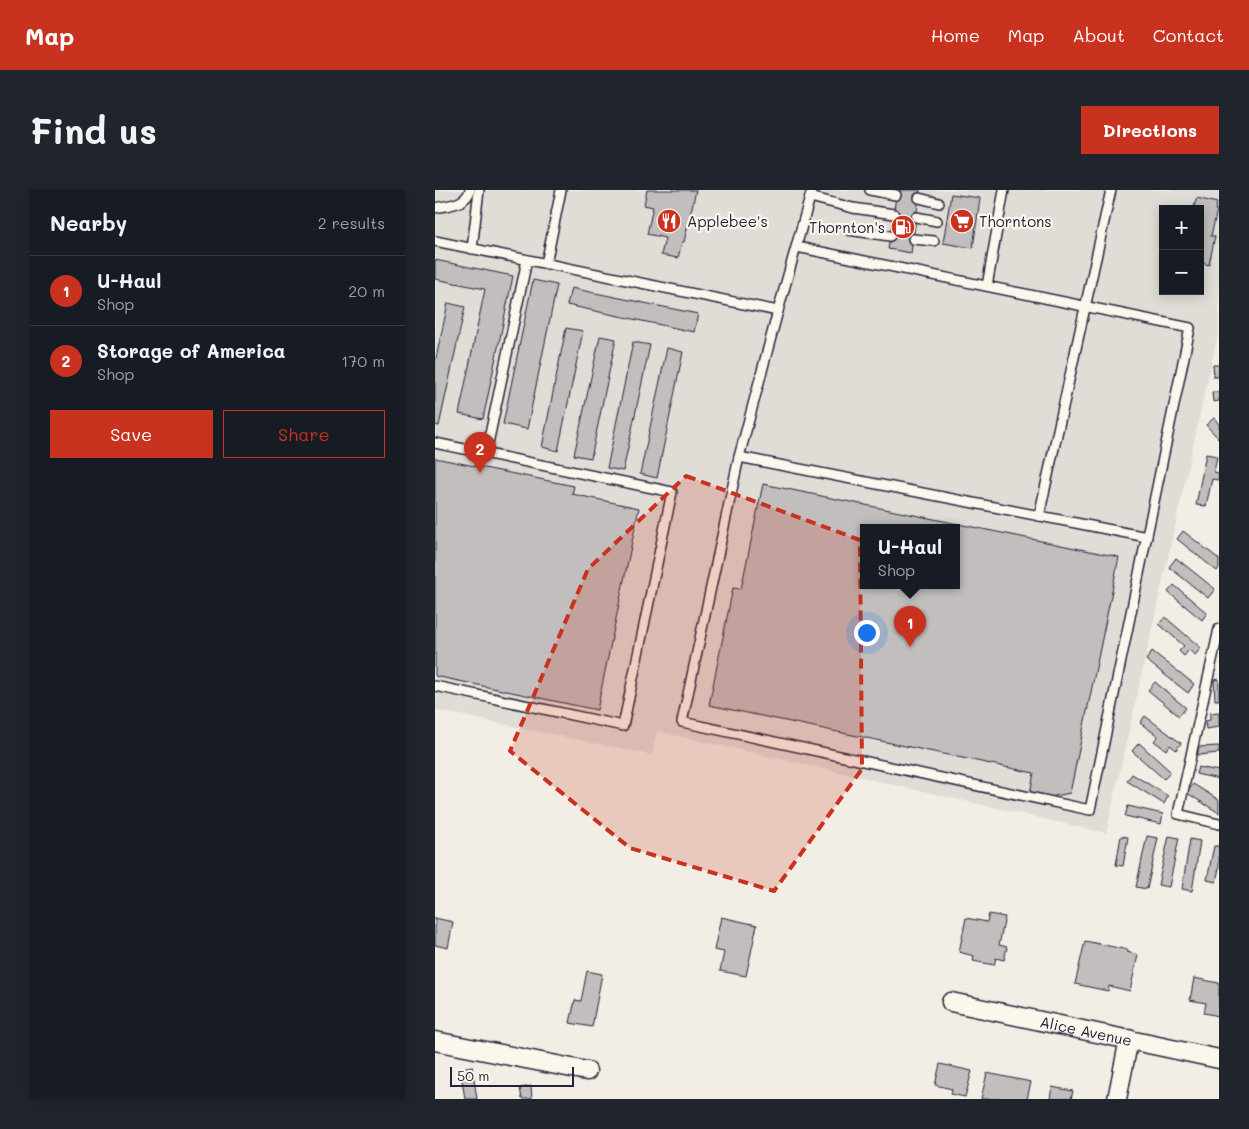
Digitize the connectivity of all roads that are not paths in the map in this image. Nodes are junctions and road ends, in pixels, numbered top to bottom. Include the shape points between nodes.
1 (470, 190) edge
2 (479, 190) edge
3 (561, 190) edge
4 (870, 190) edge
5 (1004, 190) edge
6 (1111, 190) edge
7 (811, 194) edge
8 (896, 195) dead end
9 (919, 198) dead end
10 (939, 203) dead end
11 (435, 208) edge
12 (894, 214) dead end
13 (916, 217) dead end
14 (937, 221) dead end
15 (848, 230) dead end
16 (890, 236) dead end
17 (913, 239) dead end
18 (435, 241) edge
19 (934, 241) dead end
20 (797, 246) junction
21 (472, 249) junction
22 (527, 260) junction
23 (545, 264) junction
24 (987, 286) junction
25 (1085, 306) junction
26 (777, 311) junction
27 (435, 443) edge
28 (486, 453) junction
29 (739, 456) junction
30 (1039, 516) junction
31 (1147, 537) junction
32 (1219, 629) edge
33 (435, 686) edge
34 (1219, 824) edge
35 (951, 1002) dead end
36 (1129, 1039) junction
37 (435, 1041) edge
38 (1219, 1059) edge
39 (587, 1071) dead end
40 (1117, 1099) edge

1 - 11 lane via 468,196 457,204
2 - 21 lane
3 - 23 lane
4 - 8 lane
5 - 24 lane
6 - 25 lane
7 - 12 lane via 853,208
7 - 20 lane
9 - 10 lane
13 - 14 lane
15 - 16 lane
17 - 19 lane
18 - 21 lane
20 - 24 lane
20 - 26 lane
21 - 22 lane
22 - 23 lane
22 - 28 lane
23 - 26 lane
24 - 25 lane
25 - 30 lane
25 - 31 lane via 1190,328
26 - 29 lane
27 - 28 lane
28 - 33 lane via 672,492 623,726
29 - 30 lane
29 - 31 lane via 682,722 1090,810
30 - 31 lane
32 - 34 lane via 1178,814
35 - 36 street, Alice Avenue
36 - 38 street, Alice Avenue
36 - 40 street
37 - 39 street

